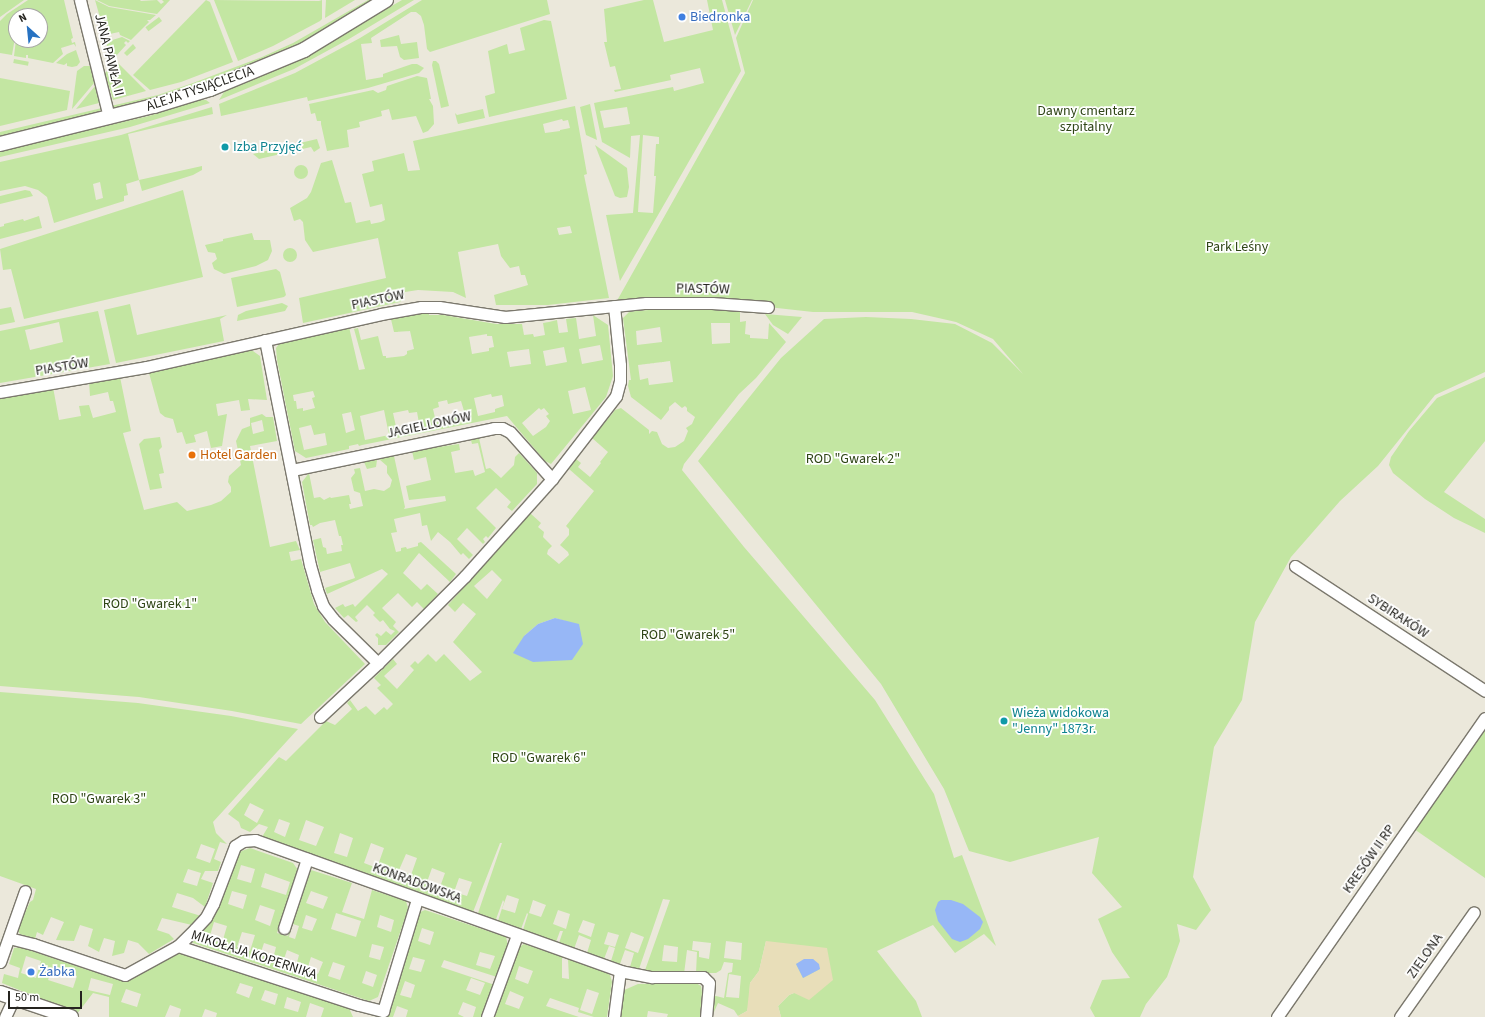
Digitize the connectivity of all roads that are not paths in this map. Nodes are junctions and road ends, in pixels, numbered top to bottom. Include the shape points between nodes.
1 (80, 0) edge
2 (386, 0) edge
3 (109, 118) junction
4 (0, 144) edge
5 (614, 306) junction
6 (768, 307) dead end
7 (266, 340) junction
8 (0, 392) edge
9 (292, 470) junction
10 (552, 479) junction
11 (1295, 566) dead end
12 (378, 663) junction
13 (1485, 691) edge
14 (320, 717) dead end
15 (1485, 718) edge
16 (307, 858) junction
17 (25, 891) dead end
18 (417, 899) junction
19 (1474, 912) dead end
20 (284, 928) dead end
21 (517, 935) junction
22 (9, 938) junction
23 (178, 946) junction
24 (0, 962) edge
25 (620, 971) junction
26 (0, 993) edge
27 (14, 998) junction
28 (5, 1017) edge
29 (71, 1017) edge
30 (487, 1017) edge
31 (614, 1017) edge
32 (706, 1017) edge
33 (1278, 1017) edge
34 (1400, 1017) edge

1 - 3 street, JANA PAWŁA II
2 - 3 street, ALEJA TYSIĄCLECIA via 304,50 274,63 189,97
3 - 4 street, ALEJA TYSIĄCLECIA
5 - 6 street, PIASTÓW via 646,303 712,303
5 - 7 street, PIASTÓW via 505,317 439,307 421,307
5 - 10 street via 620,365 620,381 616,396
7 - 8 street, PIASTÓW via 121,372
7 - 9 street
9 - 10 street, JAGIELLONÓW via 502,428 510,432
9 - 12 street via 310,565 323,606
10 - 12 street via 450,593
11 - 13 street, SYBIRAKÓW
12 - 14 street
15 - 33 street, KRESÓW II RP
16 - 18 street, KONRADOWSKA
16 - 20 street
16 - 23 street, KONRADOWSKA via 256,840 238,844 233,850 206,917
17 - 22 street
18 - 21 street, KONRADOWSKA
18 - 23 street, MIKOŁAJA KOPERNIKA via 383,1011
19 - 34 street, ZIELONA
21 - 25 street, KONRADOWSKA
21 - 30 street
22 - 23 street, MIKOŁAJA KOPERNIKA via 125,974
22 - 24 street
25 - 31 street
25 - 32 street, KONRADOWSKA via 652,977 703,977 709,982
26 - 27 street
27 - 28 street
27 - 29 street

